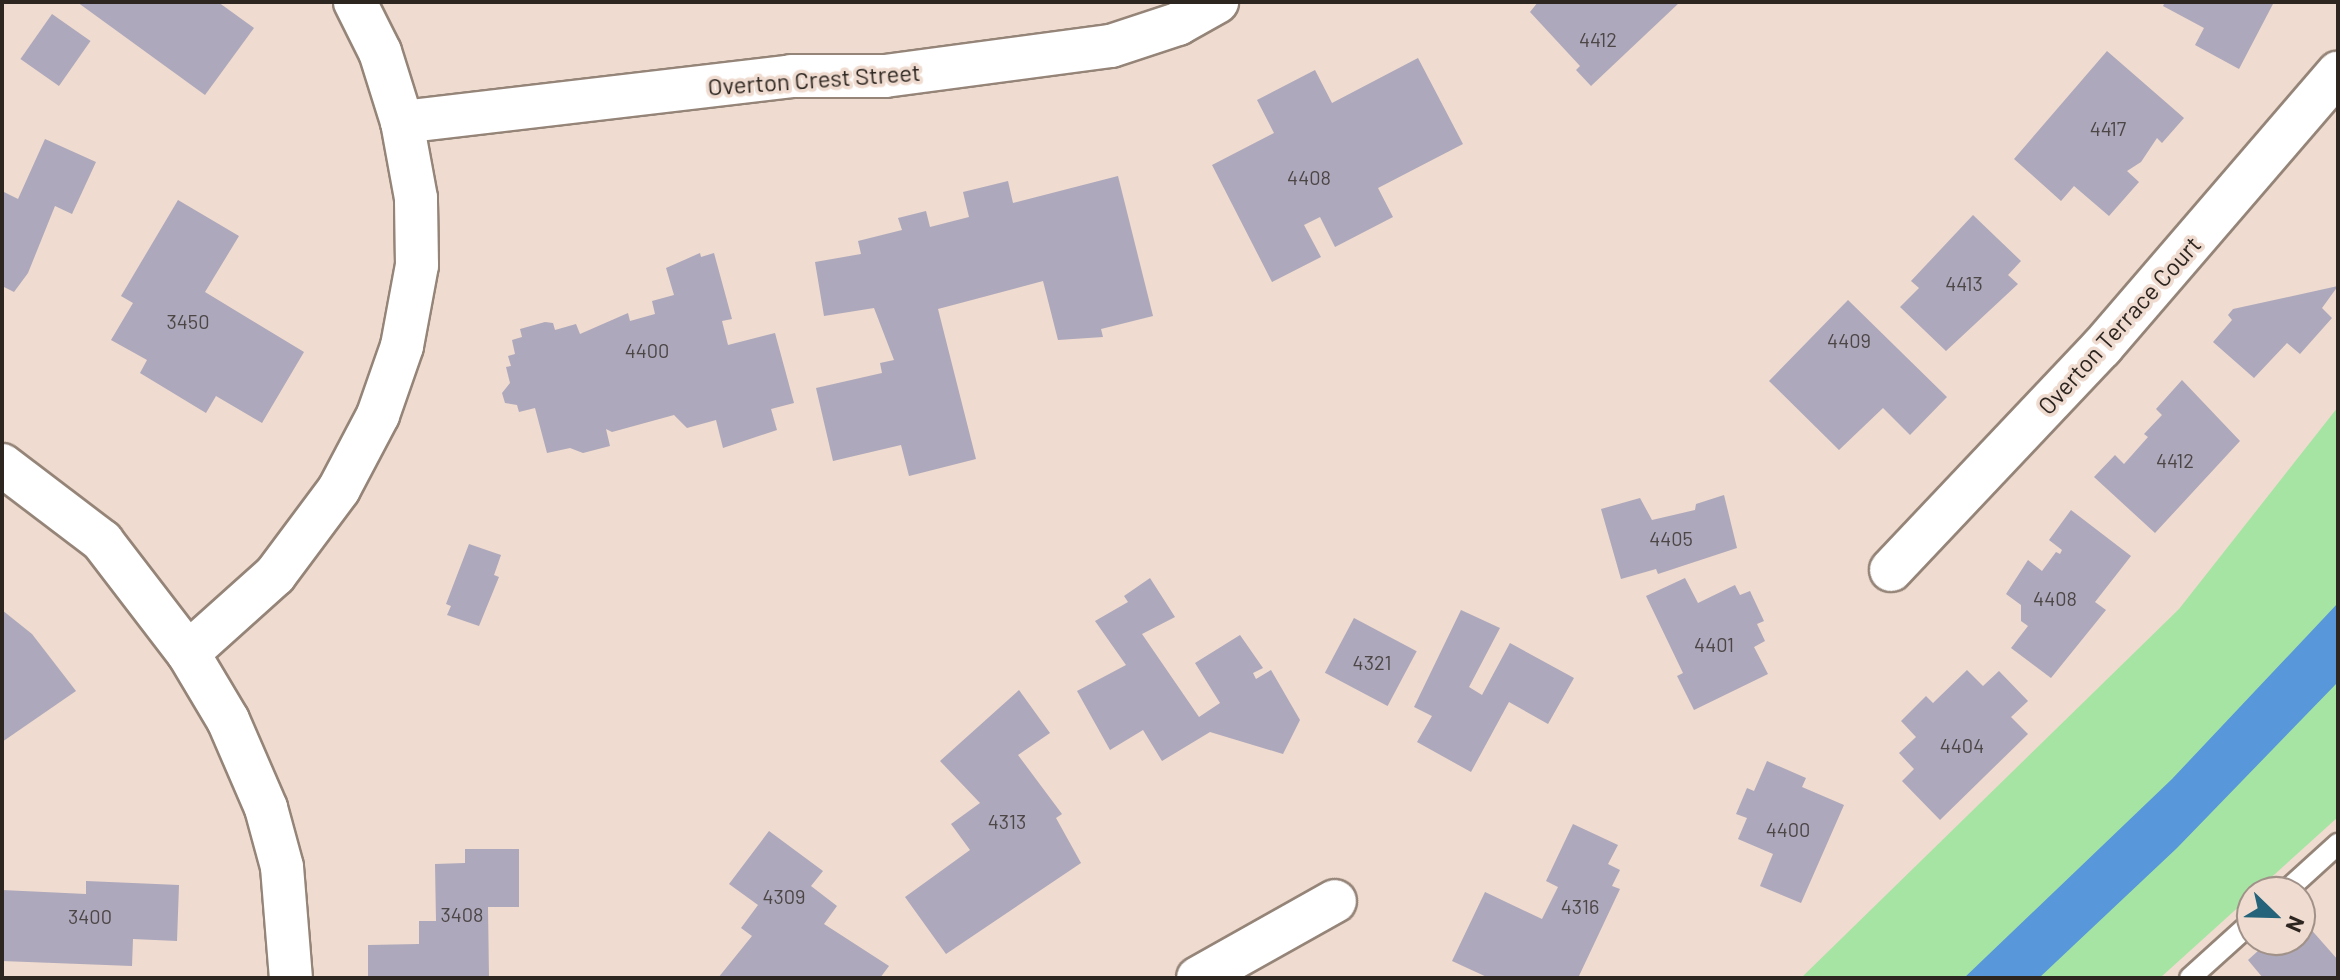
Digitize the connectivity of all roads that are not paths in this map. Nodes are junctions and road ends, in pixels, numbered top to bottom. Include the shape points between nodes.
1 (355, 2) edge
2 (1217, 2) edge
3 (2338, 73) edge
4 (402, 122) junction
5 (2, 465) edge
6 (1891, 570) dead end
7 (188, 653) junction
8 (2338, 844) edge
9 (2303, 876) edge
10 (1335, 901) dead end
11 (2236, 936) edge
12 (291, 978) edge
13 (1198, 978) edge
14 (2190, 978) edge

1 - 4 street via 380,52
2 - 4 street, Overton Crest Street via 1178,24 1111,46 885,76 791,76
3 - 6 street, Overton Terrace Court via 2102,347
4 - 7 street via 416,198 417,265 402,346 378,415 339,489 275,575
5 - 7 street via 102,541
7 - 12 street via 228,720 266,808 282,867
8 - 9 lane
10 - 13 street
11 - 14 lane

